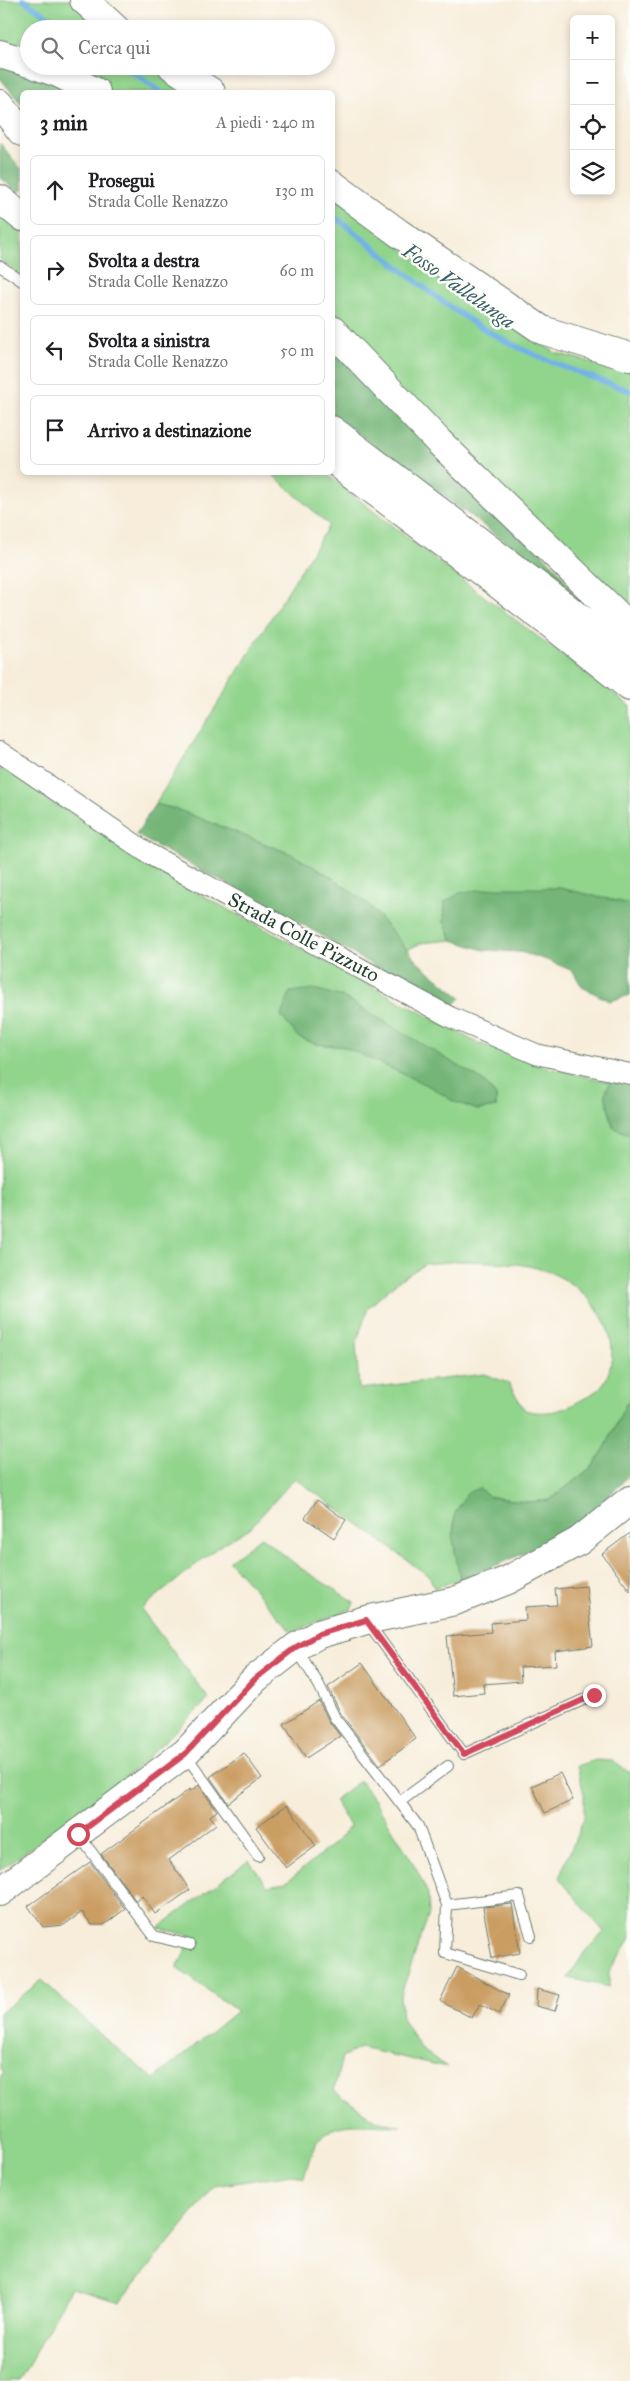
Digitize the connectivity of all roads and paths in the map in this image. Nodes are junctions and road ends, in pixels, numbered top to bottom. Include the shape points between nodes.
1 (84, 0) edge
2 (106, 20) edge
3 (0, 54) edge
4 (20, 60) edge
5 (62, 75) edge
6 (186, 75) edge
7 (92, 90) edge
8 (209, 90) edge
9 (0, 104) edge
10 (20, 129) edge
11 (335, 186) edge
12 (0, 199) edge
13 (20, 216) edge
14 (0, 266) edge
15 (20, 280) edge
16 (335, 333) edge
17 (630, 358) edge
18 (335, 432) edge
19 (335, 461) edge
20 (630, 627) edge
21 (630, 656) edge
22 (630, 687) edge
23 (0, 752) edge
24 (630, 1074) edge
25 (630, 1500) edge
26 (366, 1620) junction
27 (296, 1647) junction
28 (594, 1695) dead end
29 (185, 1754) junction
30 (448, 1766) dead end
31 (401, 1801) junction
32 (78, 1834) junction
33 (258, 1856) dead end
34 (0, 1892) edge
35 (446, 1905) junction
36 (531, 1936) dead end
37 (190, 1945) dead end
38 (519, 1975) dead end

1 - 2 main road
3 - 4 main road
5 - 7 main road
6 - 8 main road
9 - 10 main road
11 - 17 main road via 542,330
12 - 13 main road
14 - 15 lane
16 - 20 main road via 479,482
18 - 21 main road
19 - 22 main road
23 - 24 street, Strada Colle Pizzuto via 149,854 450,1016 536,1054
25 - 26 main road via 579,1541 508,1580 455,1601
26 - 27 main road via 319,1634
26 - 28 lane via 464,1754
27 - 29 main road via 255,1679
27 - 31 lane via 335,1718
29 - 32 main road
29 - 33 lane
30 - 31 lane
31 - 35 lane via 418,1826
32 - 34 main road
32 - 37 lane via 154,1936
35 - 36 lane via 519,1896
35 - 38 lane via 445,1953

